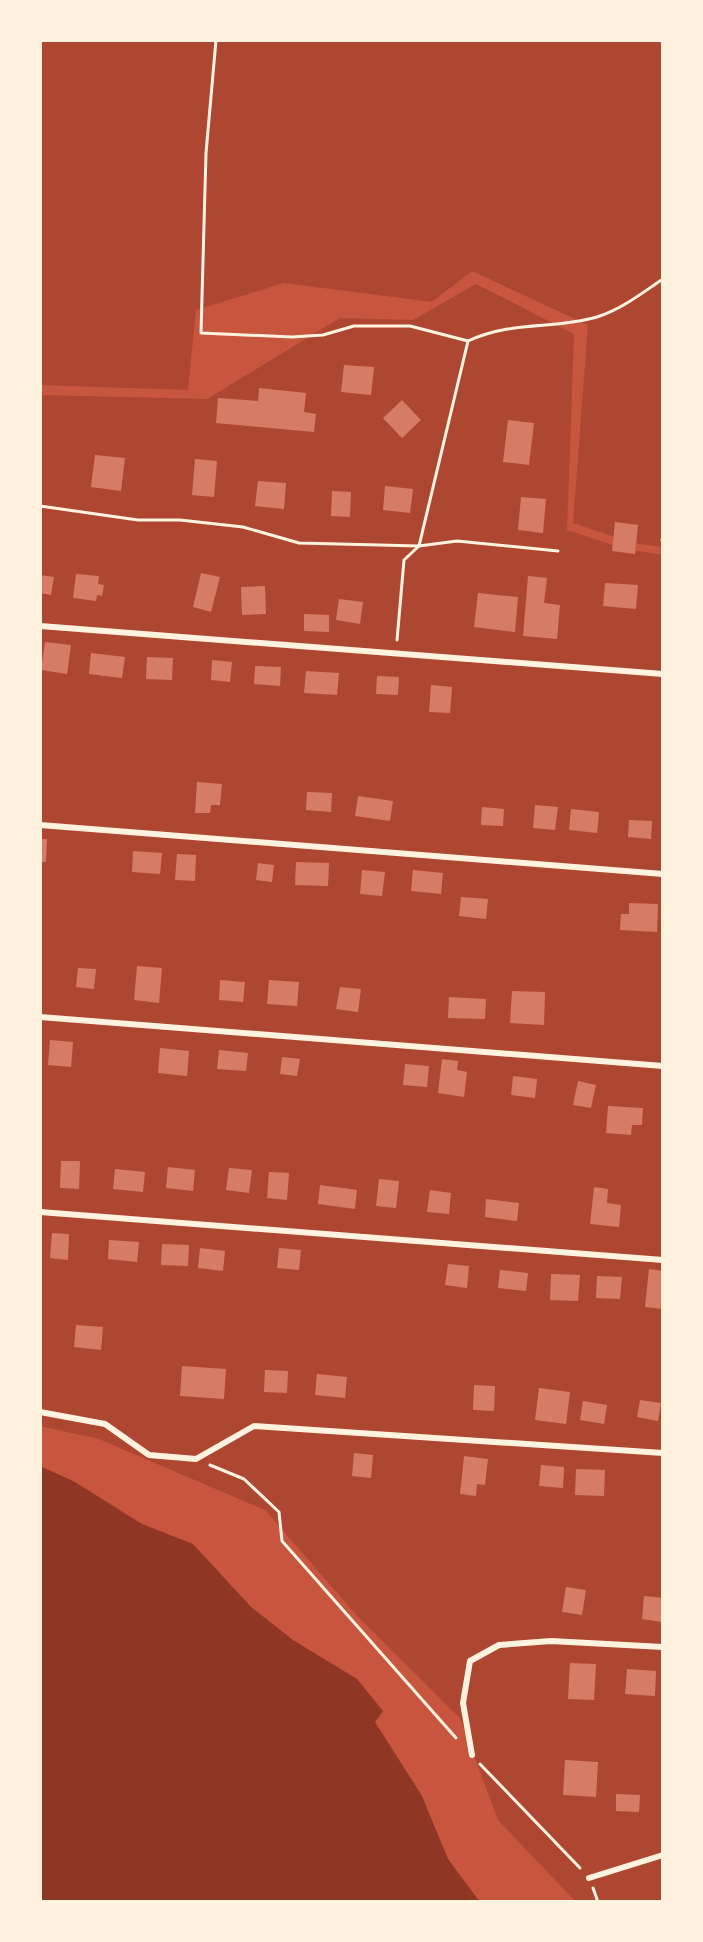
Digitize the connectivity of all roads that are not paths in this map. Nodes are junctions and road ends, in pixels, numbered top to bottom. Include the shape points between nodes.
1 (40, 626) edge
2 (663, 674) edge
3 (40, 825) edge
4 (663, 874) edge
5 (40, 1017) edge
6 (663, 1066) edge
7 (40, 1212) edge
8 (663, 1260) edge
9 (40, 1412) edge
10 (663, 1453) edge
11 (663, 1647) edge
12 (472, 1755) road end
13 (663, 1855) edge
14 (589, 1878) road end

1 - 2 lane
3 - 4 lane
5 - 6 lane
7 - 8 lane
9 - 10 lane via 105,1424 149,1455 196,1459 254,1426
11 - 12 lane via 551,1641 499,1645 470,1661 463,1703
13 - 14 lane

